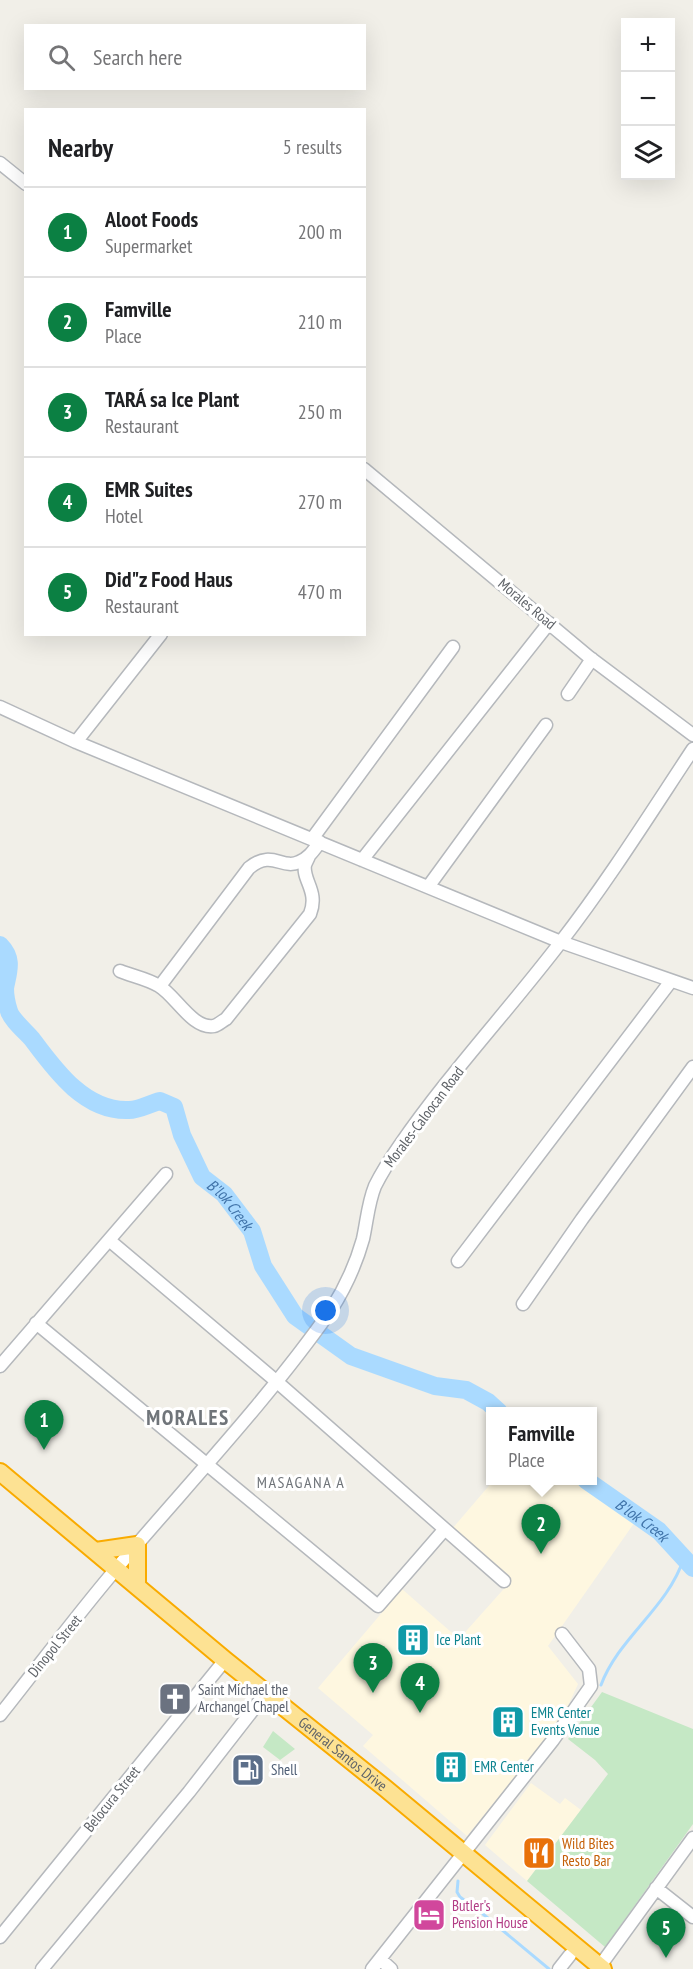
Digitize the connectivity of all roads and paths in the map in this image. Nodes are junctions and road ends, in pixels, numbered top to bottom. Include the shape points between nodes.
1 (0, 163) edge
2 (24, 182) edge
3 (366, 471) edge
4 (549, 623) junction
5 (159, 636) edge
6 (453, 647) dead end
7 (592, 659) junction
8 (568, 694) dead end
9 (0, 707) edge
10 (546, 725) dead end
11 (693, 735) edge
12 (76, 742) junction
13 (693, 749) edge
14 (316, 841) junction
15 (309, 856) junction
16 (362, 860) junction
17 (428, 887) junction
18 (561, 942) junction
19 (120, 971) dead end
20 (671, 981) junction
21 (160, 986) junction
22 (693, 988) edge
23 (693, 1067) edge
24 (166, 1174) dead end
25 (109, 1240) junction
26 (458, 1261) dead end
27 (523, 1304) dead end
28 (36, 1323) junction
29 (0, 1366) edge
30 (276, 1381) junction
31 (207, 1464) junction
32 (0, 1472) edge
33 (0, 1485) edge
34 (444, 1530) junction
35 (137, 1545) junction
36 (96, 1551) junction
37 (113, 1572) junction
38 (504, 1581) dead end
39 (137, 1586) junction
40 (562, 1634) dead end
41 (221, 1664) junction
42 (259, 1702) junction
43 (0, 1715) edge
44 (693, 1838) edge
45 (460, 1857) junction
46 (656, 1888) junction
47 (693, 1917) edge
48 (5, 1922) edge
49 (0, 1937) edge
50 (570, 1955) junction
51 (376, 1964) edge
52 (597, 1968) edge
53 (42, 1969) edge
54 (391, 1969) edge
55 (559, 1969) edge

1 - 2 street
3 - 4 street, Morales Road
4 - 7 street, Morales Road
4 - 16 street
5 - 12 street
6 - 14 street
7 - 8 street
7 - 11 street, Morales Road
9 - 12 street
10 - 17 street
12 - 14 street
13 - 18 street, Morales-Caloocan Road
14 - 15 street
14 - 16 street
15 - 21 street via 294,864 257,861
15 - 21 street via 305,868 314,896 310,914 226,1019 216,1026 201,1024
16 - 17 street
17 - 18 street
18 - 20 street
18 - 30 street, Morales-Caloocan Road via 417,1120 385,1167 374,1188 356,1263 345,1286
19 - 21 street
20 - 22 street
20 - 26 street
23 - 27 street
24 - 25 street
25 - 28 street
25 - 30 street
28 - 29 street
28 - 31 street
30 - 31 street, Morales-Caloocan Road
30 - 34 street
31 - 34 street via 378,1606
31 - 35 street, Morales-Caloocan Road
32 - 36 highway, General Santos Drive
33 - 37 highway, General Santos Drive
34 - 38 street
35 - 36 highway
35 - 37 street, Morales-Caloocan Road
35 - 39 highway
36 - 37 highway, General Santos Drive
37 - 39 highway, General Santos Drive
37 - 41 highway, General Santos Drive
37 - 43 street, Dinopol Street
39 - 41 highway, General Santos Drive
40 - 45 street via 589,1669 591,1686
41 - 42 highway, General Santos Drive
41 - 45 highway, General Santos Drive via 385,1788
41 - 48 street, Belocura Street
42 - 45 highway, General Santos Drive
42 - 53 street
44 - 46 street
45 - 50 highway, General Santos Drive
45 - 51 street
45 - 52 highway, General Santos Drive
46 - 47 street
46 - 52 street
48 - 49 street, Belocura Street
50 - 52 highway, General Santos Drive
50 - 55 street
51 - 54 street

